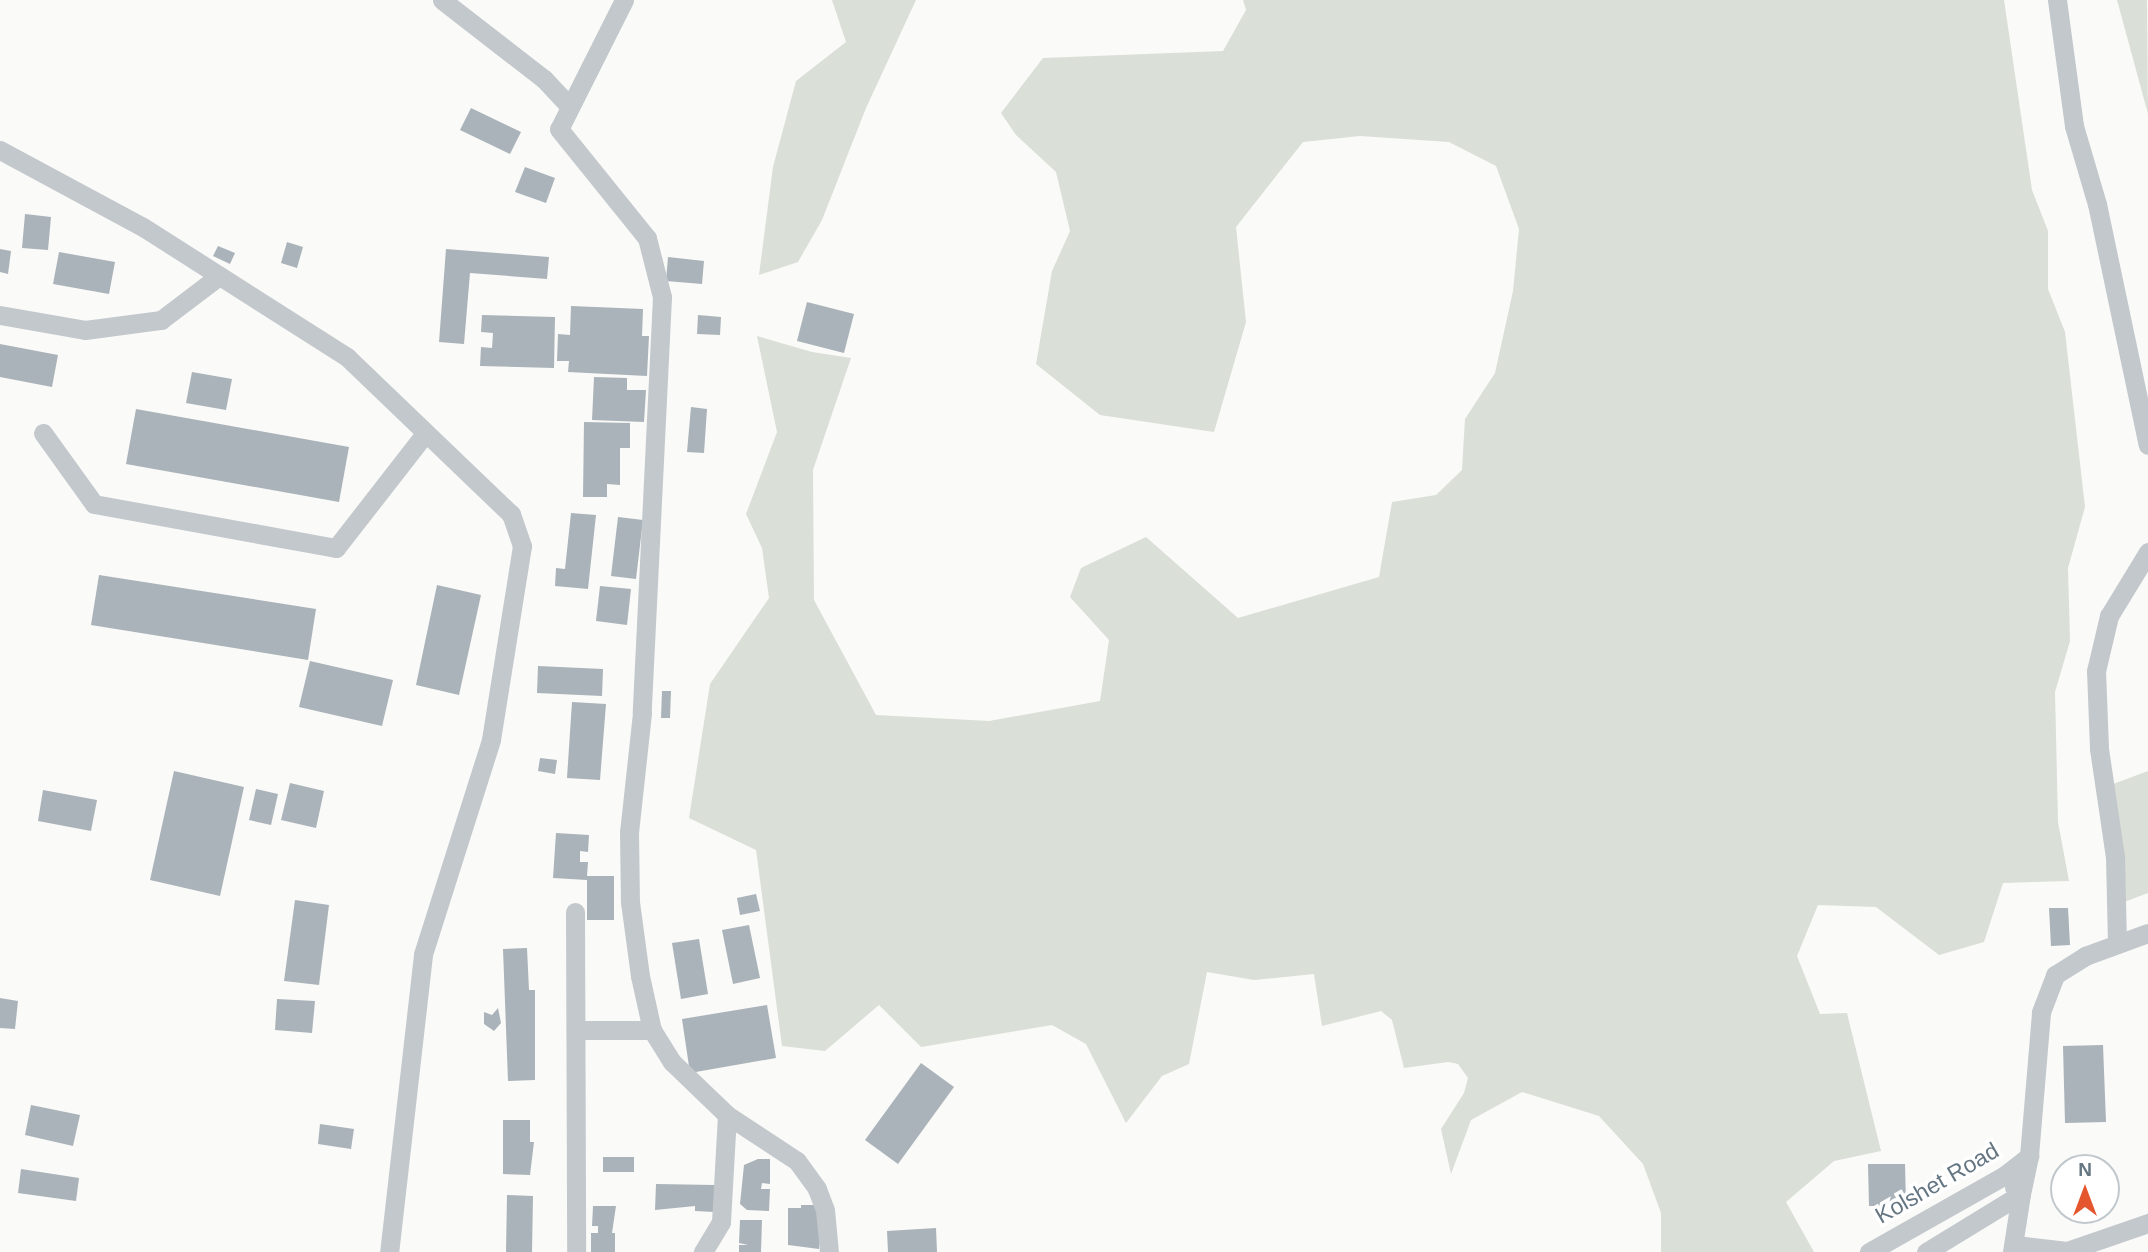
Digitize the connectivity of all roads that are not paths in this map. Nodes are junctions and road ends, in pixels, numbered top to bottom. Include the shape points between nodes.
1 (442, 0) edge
2 (624, 0) edge
3 (2057, 0) edge
4 (568, 105) junction
5 (0, 150) edge
6 (219, 276) junction
7 (0, 315) edge
8 (43, 433) dead end
9 (424, 435) junction
10 (2148, 445) edge
11 (2148, 552) edge
12 (575, 912) dead end
13 (2148, 933) edge
14 (2117, 944) junction
15 (576, 1030) junction
16 (652, 1030) junction
17 (727, 1115) junction
18 (2029, 1156) junction
19 (2005, 1175) junction
20 (2021, 1194) junction
21 (2148, 1223) edge
22 (2014, 1249) edge
23 (389, 1252) edge
24 (576, 1252) edge
25 (703, 1252) edge
26 (829, 1252) edge
27 (1870, 1252) edge
28 (1926, 1252) edge

1 - 4 street via 544,79
2 - 4 street
3 - 10 street via 2074,126 2097,204
4 - 16 street via 559,129 647,238 662,297 643,686 629,832 629,902
5 - 6 street via 143,227
6 - 7 street via 161,320 85,330
6 - 9 street via 347,357
8 - 9 street via 94,504 336,548
9 - 23 street via 511,514 522,546 491,740 423,955
11 - 14 street via 2109,616 2096,671 2099,748 2115,857
12 - 15 street
13 - 14 street, Kolshet Road
14 - 18 street, Kolshet Road via 2085,956 2055,975 2041,1012
15 - 16 street
15 - 24 street
16 - 17 street via 690,1083
17 - 25 street via 721,1222
17 - 26 street via 803,1170 825,1210
18 - 19 street, Kolshet Road
18 - 20 street, Kolshet Road
19 - 20 street
19 - 27 street, Kolshet Road
20 - 22 street, Kolshet Road
20 - 28 street
21 - 22 street via 2067,1251

